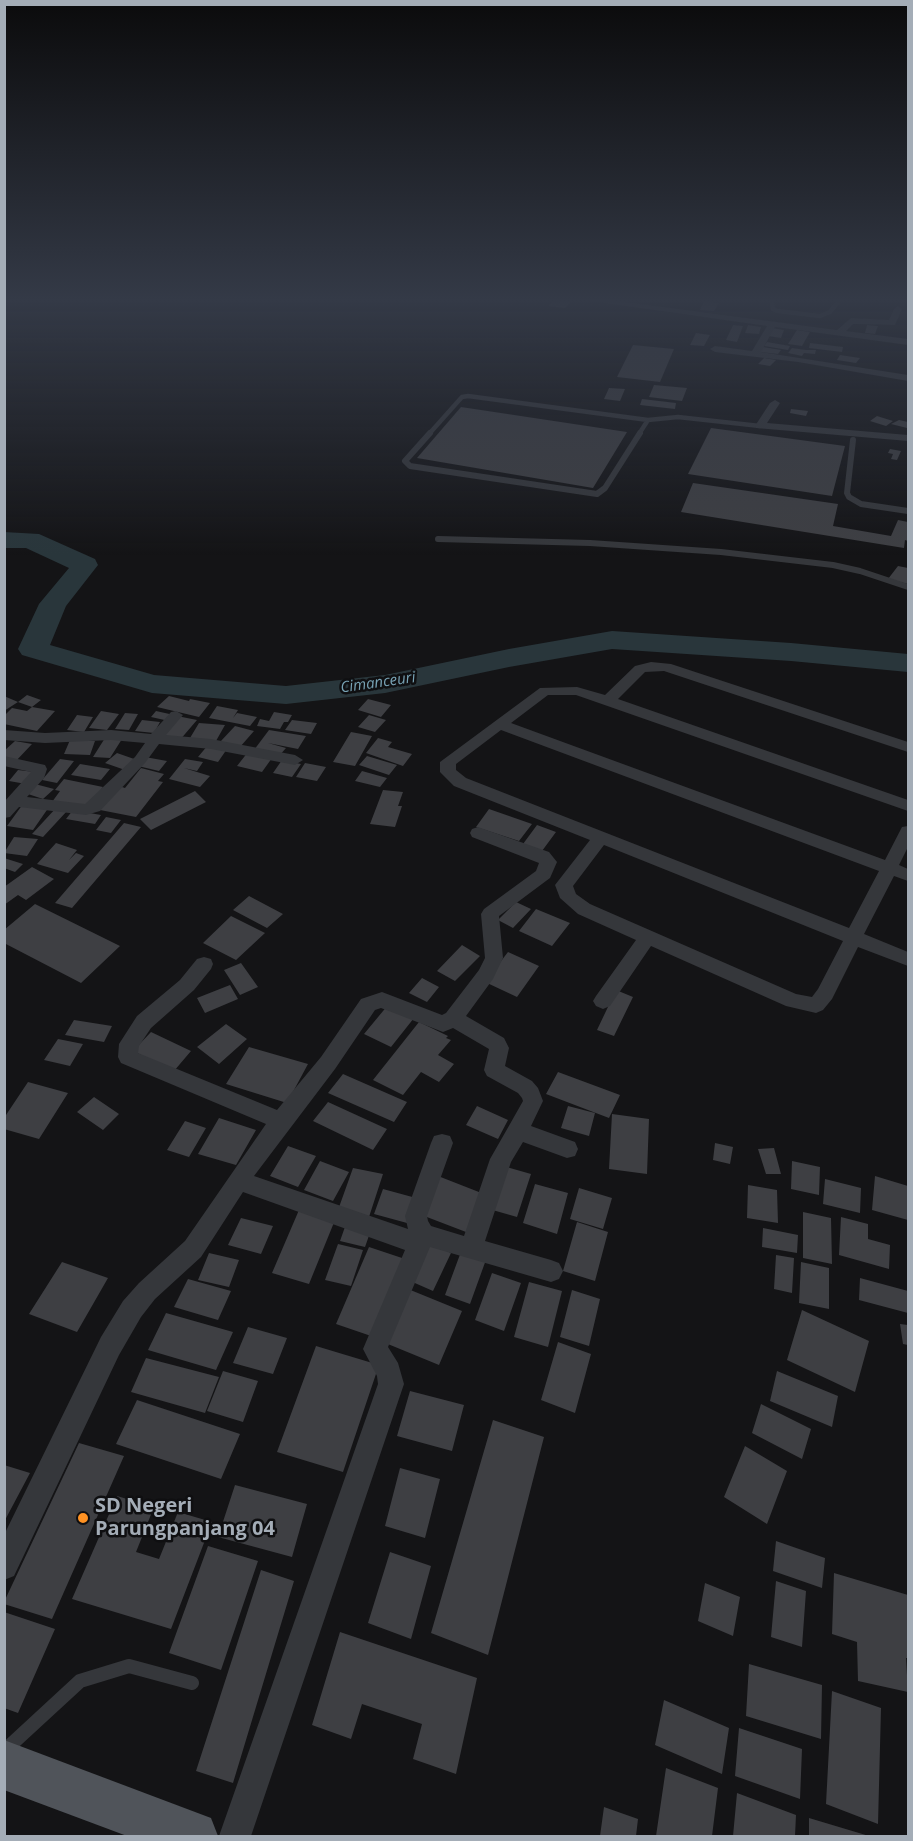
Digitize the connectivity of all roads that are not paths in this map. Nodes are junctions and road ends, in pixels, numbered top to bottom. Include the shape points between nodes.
1 (775, 403) dead end
2 (648, 420) junction
3 (760, 426) junction
4 (909, 438) edge
5 (853, 440) dead end
6 (909, 511) edge
7 (438, 539) dead end
8 (909, 587) edge
9 (608, 701) junction
10 (176, 716) dead end
11 (499, 724) junction
12 (4, 735) edge
13 (155, 739) junction
14 (909, 747) edge
15 (295, 760) dead end
16 (4, 761) edge
17 (16, 801) junction
18 (909, 806) edge
19 (4, 813) edge
20 (909, 831) edge
21 (478, 833) dead end
22 (601, 837) junction
23 (890, 868) junction
24 (909, 875) edge
25 (648, 937) junction
26 (854, 937) junction
27 (909, 959) edge
28 (204, 964) dead end
29 (603, 1001) dead end
30 (453, 1018) junction
31 (281, 1121) junction
32 (518, 1131) junction
33 (442, 1143) dead end
34 (567, 1149) dead end
35 (238, 1180) junction
36 (422, 1240) junction
37 (472, 1247) junction
38 (551, 1271) dead end
39 (4, 1566) edge
40 (192, 1683) dead end
41 (4, 1751) edge
42 (4, 1765) edge
43 (193, 1836) edge
44 (235, 1836) edge

1 - 3 street
2 - 2 lane via 462,397 405,461 410,465 597,494 605,488
2 - 3 lane via 678,417
3 - 4 street
5 - 6 lane via 849,497 861,504
7 - 8 lane via 722,552 833,565
9 - 11 street via 577,691 545,691
9 - 14 street via 640,669 666,667
9 - 18 street
10 - 13 street
11 - 22 street via 448,762 448,772 460,782
11 - 23 street
12 - 13 street
13 - 15 street via 211,744
13 - 17 street via 94,807 86,810
16 - 17 street via 39,769
17 - 19 street
20 - 23 street
21 - 30 street via 543,856 549,865 544,874 490,914 492,964
22 - 25 street via 564,885 569,898 584,909
22 - 26 street
23 - 24 street
23 - 26 street
25 - 26 street via 793,1001 816,1005
25 - 29 street
26 - 27 street
28 - 31 street via 187,985 144,1022 129,1044 128,1057
30 - 31 street via 437,1024 382,1000 368,1004 328,1063
30 - 32 street via 497,1044 494,1070 525,1086 531,1094 533,1101
31 - 35 street
32 - 34 street
32 - 37 street via 501,1159
33 - 36 street via 416,1216
35 - 36 street
35 - 39 street via 193,1249 132,1309 110,1346
36 - 37 street
36 - 44 street via 375,1349 389,1372 391,1384
37 - 38 street
40 - 41 lane via 129,1666 80,1681
42 - 43 main road

